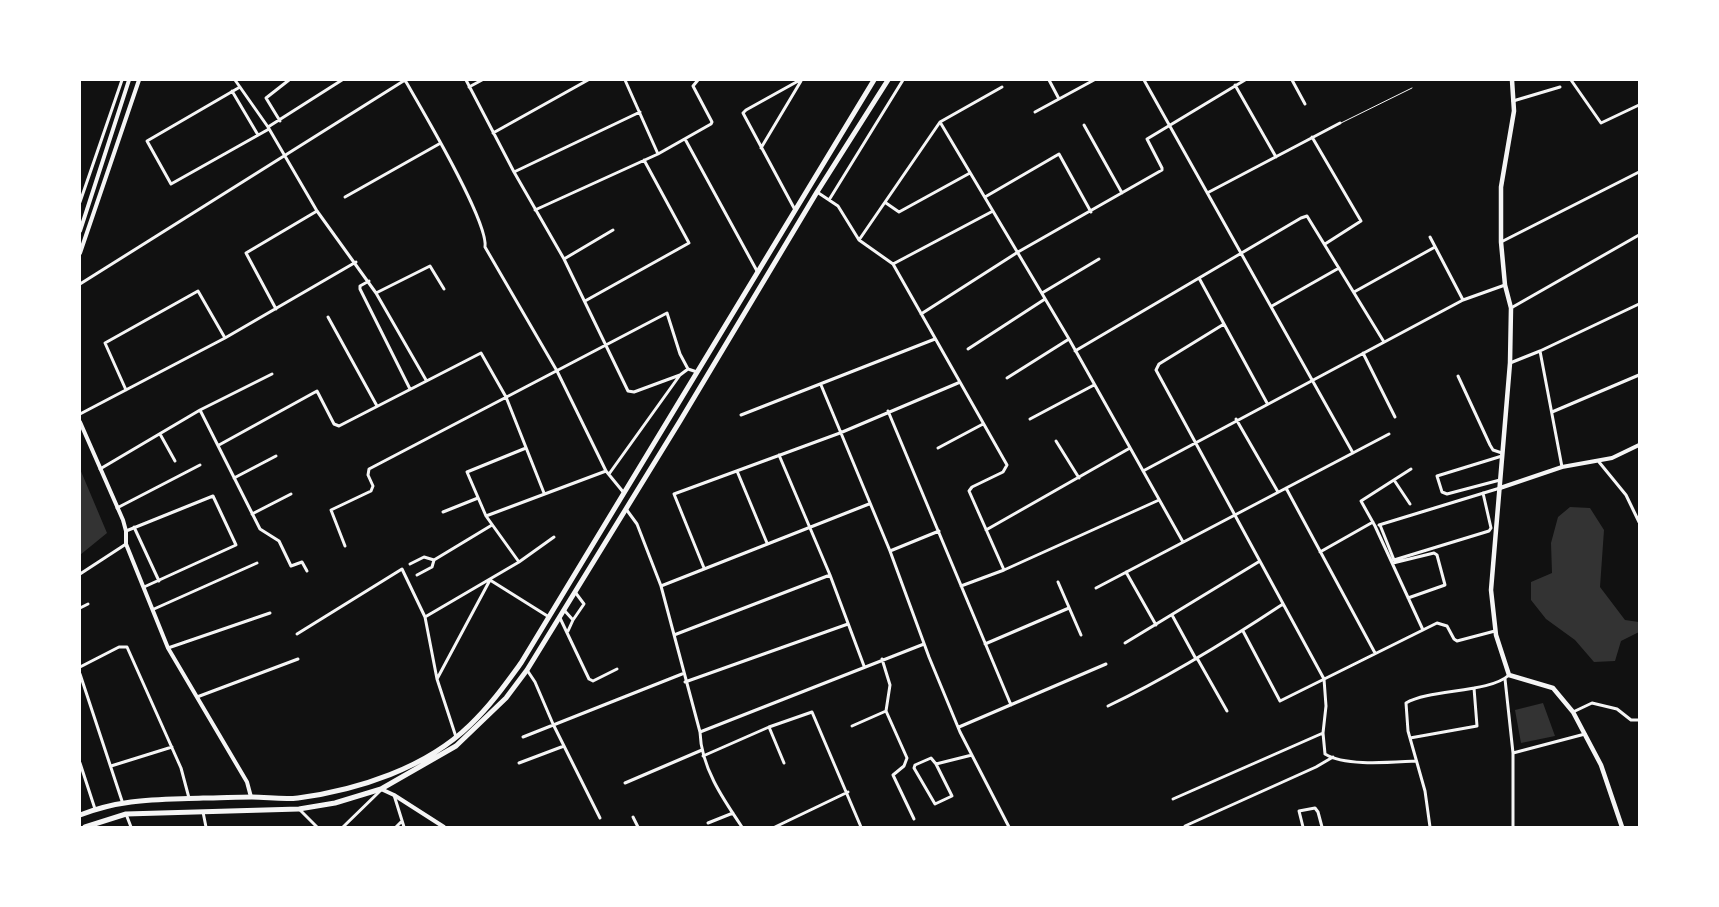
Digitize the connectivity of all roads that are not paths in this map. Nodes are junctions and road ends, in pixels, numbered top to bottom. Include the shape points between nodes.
1 (122, 80) edge
2 (129, 80) edge
3 (139, 80) edge
4 (235, 80) edge
5 (342, 80) edge
6 (405, 80) edge
7 (466, 80) edge
8 (482, 80) edge
9 (588, 80) edge
10 (625, 80) edge
11 (698, 80) edge
12 (801, 80) edge
13 (874, 80) edge
14 (888, 80) edge
15 (904, 80) edge
16 (1049, 80) edge
17 (1094, 80) edge
18 (1144, 80) edge
19 (1245, 80) edge
20 (1292, 80) edge
21 (1512, 80) edge
22 (1571, 80) edge
23 (286, 81) edge
24 (1236, 85) junction
25 (240, 87) junction
26 (469, 87) junction
27 (1002, 87) dead end
28 (1560, 87) dead end
29 (1412, 88) dead end
30 (232, 91) junction
31 (1059, 99) junction
32 (1513, 101) junction
33 (1305, 104) dead end
34 (1639, 106) edge
35 (640, 112) junction
36 (1036, 112) dead end
37 (280, 121) junction
38 (940, 122) junction
39 (1340, 123) joint
40 (1084, 125) dead end
41 (1169, 125) junction
42 (268, 128) junction
43 (493, 134) junction
44 (258, 136) junction
45 (1312, 137) junction
46 (684, 139) junction
47 (440, 144) junction
48 (761, 148) junction
49 (284, 154) junction
50 (658, 154) junction
51 (1276, 157) junction
52 (644, 160) junction
53 (514, 172) junction
54 (970, 172) junction
55 (1639, 172) edge
56 (817, 192) junction
57 (1209, 192) junction
58 (1122, 193) junction
59 (345, 197) dead end
60 (984, 197) junction
61 (830, 200) junction
62 (80, 202) edge
63 (886, 202) junction
64 (794, 208) junction
65 (536, 210) junction
66 (316, 211) junction
67 (993, 211) junction
68 (1091, 212) junction
69 (613, 230) dead end
70 (80, 231) edge
71 (1639, 235) edge
72 (1430, 237) dead end
73 (859, 240) junction
74 (1501, 242) junction
75 (1325, 244) junction
76 (1435, 248) junction
77 (1018, 252) junction
78 (1242, 253) junction
79 (80, 254) edge
80 (564, 259) junction
81 (1100, 259) dead end
82 (356, 262) junction
83 (892, 264) junction
84 (1339, 268) junction
85 (758, 271) junction
86 (1199, 278) junction
87 (369, 281) junction
88 (80, 284) edge
89 (1505, 285) junction
90 (444, 289) dead end
91 (1354, 292) junction
92 (376, 293) junction
93 (1042, 293) junction
94 (1046, 299) junction
95 (1463, 300) junction
96 (584, 301) junction
97 (1639, 304) edge
98 (1272, 306) junction
99 (1511, 308) junction
100 (276, 309) junction
101 (921, 314) junction
102 (328, 318) dead end
103 (1224, 324) junction
104 (225, 338) junction
105 (935, 339) junction
106 (1069, 339) junction
107 (1384, 342) junction
108 (604, 346) junction
109 (968, 348) dead end
110 (1076, 351) junction
111 (1540, 351) junction
112 (1363, 353) junction
113 (1510, 362) junction
114 (688, 369) junction
115 (557, 370) junction
116 (697, 372) junction
117 (272, 374) dead end
118 (1639, 375) edge
119 (680, 376) junction
120 (1458, 376) dead end
121 (1007, 378) dead end
122 (1313, 379) junction
123 (426, 380) junction
124 (958, 383) junction
125 (821, 385) junction
126 (1094, 385) junction
127 (410, 389) junction
128 (126, 390) junction
129 (685, 390) junction
130 (695, 396) junction
131 (506, 397) junction
132 (1267, 403) junction
133 (377, 406) junction
134 (200, 410) junction
135 (888, 411) junction
136 (1552, 412) junction
137 (80, 414) edge
138 (741, 415) dead end
139 (1395, 416) dead end
140 (1030, 419) dead end
141 (1236, 419) junction
142 (80, 422) edge
143 (983, 424) junction
144 (840, 433) junction
145 (160, 434) junction
146 (1389, 434) dead end
147 (1056, 440) dead end
148 (1196, 442) junction
149 (219, 445) junction
150 (1639, 445) edge
151 (526, 448) junction
152 (938, 448) dead end
153 (1130, 448) junction
154 (1353, 452) junction
155 (1503, 454) junction
156 (779, 455) junction
157 (276, 456) dead end
158 (175, 461) dead end
159 (1599, 462) junction
160 (200, 466) dead end
161 (1562, 467) junction
162 (100, 469) junction
163 (1411, 469) dead end
164 (606, 471) junction
165 (737, 471) junction
166 (1143, 471) junction
167 (610, 474) junction
168 (234, 478) junction
169 (1078, 478) junction
170 (1394, 480) junction
171 (1501, 480) junction
172 (1286, 488) junction
173 (1500, 488) junction
174 (1278, 492) junction
175 (544, 493) junction
176 (624, 493) junction
177 (1483, 493) junction
178 (291, 494) dead end
179 (478, 498) junction
180 (1159, 500) junction
181 (869, 504) junction
182 (1410, 504) dead end
183 (118, 508) junction
184 (626, 508) junction
185 (443, 512) dead end
186 (252, 514) junction
187 (1235, 514) junction
188 (486, 516) junction
189 (1639, 522) edge
190 (1374, 524) junction
191 (1380, 524) junction
192 (492, 525) junction
193 (809, 526) junction
194 (134, 528) junction
195 (986, 530) junction
196 (126, 531) junction
197 (939, 531) junction
198 (554, 538) dead end
199 (1183, 542) junction
200 (767, 543) junction
201 (126, 544) junction
202 (345, 546) dead end
203 (890, 551) junction
204 (1320, 552) junction
205 (434, 560) junction
206 (1260, 561) junction
207 (518, 562) junction
208 (257, 563) dead end
209 (1392, 563) junction
210 (410, 564) dead end
211 (704, 568) junction
212 (1004, 570) junction
213 (307, 571) dead end
214 (1126, 572) junction
215 (80, 574) edge
216 (417, 575) dead end
217 (830, 575) junction
218 (490, 580) junction
219 (159, 581) junction
220 (1058, 582) dead end
221 (660, 586) junction
222 (961, 586) junction
223 (144, 587) junction
224 (1096, 588) dead end
225 (575, 592) junction
226 (1408, 598) junction
227 (88, 604) dead end
228 (1283, 604) junction
229 (80, 608) edge
230 (1069, 608) junction
231 (154, 609) junction
232 (564, 610) junction
233 (270, 613) dead end
234 (1172, 615) junction
235 (549, 616) junction
236 (425, 617) junction
237 (559, 617) junction
238 (574, 620) junction
239 (848, 624) junction
240 (1156, 626) junction
241 (1423, 630) junction
242 (1243, 631) junction
243 (1495, 631) junction
244 (568, 632) junction
245 (297, 634) dead end
246 (674, 635) junction
247 (1081, 635) dead end
248 (924, 644) junction
249 (985, 644) junction
250 (1125, 644) dead end
251 (168, 648) junction
252 (1375, 653) junction
253 (1196, 658) junction
254 (298, 659) dead end
255 (882, 659) junction
256 (1106, 664) dead end
257 (520, 665) junction
258 (864, 666) junction
259 (80, 667) edge
260 (618, 669) dead end
261 (527, 670) junction
262 (80, 674) edge
263 (682, 674) junction
264 (1507, 677) junction
265 (437, 679) junction
266 (1324, 679) junction
267 (685, 682) junction
268 (1474, 688) junction
269 (196, 697) junction
270 (1011, 704) junction
271 (1108, 706) dead end
272 (886, 711) junction
273 (1227, 711) dead end
274 (1573, 712) junction
275 (1639, 720) edge
276 (553, 724) junction
277 (852, 726) dead end
278 (769, 727) junction
279 (959, 727) junction
280 (700, 732) junction
281 (1322, 733) junction
282 (1585, 734) junction
283 (456, 737) junction
284 (523, 737) dead end
285 (1410, 738) junction
286 (564, 746) junction
287 (172, 747) junction
288 (702, 750) junction
289 (1513, 753) junction
290 (972, 755) junction
291 (703, 756) junction
292 (1333, 757) junction
293 (1416, 761) junction
294 (80, 762) edge
295 (519, 763) dead end
296 (784, 763) dead end
297 (936, 764) junction
298 (111, 766) junction
299 (625, 783) dead end
300 (381, 789) junction
301 (848, 792) junction
302 (394, 795) junction
303 (252, 797) junction
304 (189, 799) junction
305 (1173, 799) dead end
306 (122, 801) junction
307 (96, 809) junction
308 (299, 809) junction
309 (203, 811) junction
310 (733, 813) junction
311 (126, 814) junction
312 (80, 815) edge
313 (633, 817) dead end
314 (600, 818) dead end
315 (914, 818) dead end
316 (402, 821) junction
317 (708, 823) dead end
318 (1185, 826) edge
319 (85, 827) edge
320 (131, 827) edge
321 (206, 827) edge
322 (317, 827) edge
323 (343, 827) edge
324 (396, 827) edge
325 (404, 827) edge
326 (444, 827) edge
327 (638, 827) edge
328 (742, 827) edge
329 (775, 827) edge
330 (860, 827) edge
331 (1009, 827) edge
332 (1304, 827) edge
333 (1322, 827) edge
334 (1430, 827) edge
335 (1513, 827) edge
336 (1622, 827) edge

1 - 62 street
2 - 70 street
3 - 79 street
4 - 25 street
5 - 37 street
6 - 47 street
6 - 49 street
7 - 26 street
8 - 26 street
9 - 43 street
10 - 35 street
11 - 46 street via 693,86 712,123
12 - 48 street
12 - 48 street via 744,112
13 - 64 main road
14 - 56 main road
15 - 61 street
16 - 31 street
17 - 31 street
18 - 41 street
19 - 24 street
20 - 33 street
21 - 32 main road
22 - 34 street via 1601,124
23 - 37 street via 266,98
24 - 41 street
24 - 51 street
25 - 30 street
25 - 42 street
26 - 43 street
27 - 38 street
28 - 32 street
29 - 39 lane
30 - 44 street
30 - 44 street via 147,142 171,184
31 - 36 street
32 - 74 main road via 1501,187
35 - 50 street
35 - 53 street
37 - 42 street
38 - 54 street
38 - 63 street
39 - 45 street
40 - 58 street
41 - 57 street
41 - 58 street via 1147,139 1162,170
42 - 44 street
42 - 49 street
43 - 53 street
45 - 51 street
45 - 75 street via 1361,221
46 - 50 street
46 - 85 street
47 - 59 street
47 - 115 street via 470,199 486,238 485,247
48 - 64 street
49 - 66 street
49 - 88 street
50 - 52 street
51 - 57 street
52 - 65 street
52 - 96 street via 689,243
53 - 65 street
54 - 60 street
54 - 63 street via 899,212
55 - 74 street
56 - 61 street
56 - 130 main road
57 - 78 street
58 - 68 street
60 - 67 street
60 - 68 street via 1058,154
61 - 73 street via 838,206
63 - 73 street
64 - 85 main road
65 - 80 street
66 - 82 street
66 - 100 street via 246,253
67 - 77 street
67 - 83 street
68 - 77 street
69 - 80 street
71 - 99 street
72 - 76 street
73 - 83 street
74 - 89 main road
75 - 78 street via 1310,218 1304,216
75 - 84 street
76 - 91 street
76 - 95 street
77 - 93 street
77 - 101 street
78 - 86 street
78 - 98 street
80 - 96 street
81 - 93 street
82 - 87 street
82 - 100 street
83 - 101 street
84 - 91 street
84 - 98 street
85 - 116 main road
86 - 103 street
86 - 110 street
87 - 92 street
87 - 127 street via 359,288
89 - 95 street
89 - 99 main road
90 - 92 street via 430,266
91 - 107 street
92 - 123 street
93 - 94 street
94 - 106 street
94 - 109 street
95 - 107 street
96 - 108 street
97 - 111 street
98 - 122 street
99 - 113 main road
100 - 104 street
101 - 105 street
102 - 133 street
103 - 132 street
103 - 148 street via 1156,366
104 - 128 street
104 - 128 street via 198,291 105,343
105 - 124 street
105 - 125 street
106 - 110 street
106 - 121 street
107 - 112 street
108 - 114 street via 667,313
108 - 115 street
108 - 119 street via 630,392
110 - 126 street
111 - 113 street
111 - 136 street
112 - 122 street
112 - 139 street
113 - 155 main road
114 - 116 street
114 - 119 street
115 - 131 street
115 - 164 street
116 - 129 main road
117 - 134 street
118 - 136 street
119 - 167 street
120 - 155 street via 1490,445
122 - 132 street
122 - 154 street
123 - 127 street
123 - 131 street via 481,353
124 - 135 street
124 - 143 street
125 - 138 street
125 - 144 street
126 - 140 street
126 - 153 street
127 - 133 street
128 - 137 street
129 - 130 main road
129 - 176 main road
130 - 184 main road
131 - 151 street
131 - 202 street via 369,469 371,491 331,510
132 - 141 street
133 - 149 street via 340,426 334,424 317,390
134 - 145 street
134 - 149 street
135 - 144 street
135 - 197 street
136 - 161 street
141 - 148 street
141 - 174 street
142 - 162 street
143 - 152 street
143 - 195 street via 1007,465 1006,469 969,491
144 - 156 street
144 - 181 street
145 - 158 street
145 - 162 street
146 - 154 street
147 - 169 street
148 - 166 street
148 - 187 street
149 - 168 street
150 - 159 street
151 - 175 street
151 - 179 street via 468,472
153 - 166 street
153 - 169 street
154 - 172 street
155 - 171 main road
155 - 171 street via 1437,476 1442,492 1447,494
156 - 165 street
156 - 193 street
157 - 168 street
159 - 161 street
159 - 189 street via 1626,495
160 - 183 street
161 - 173 street
162 - 183 street
163 - 170 street
164 - 167 street
164 - 175 street
165 - 200 street
165 - 211 street via 674,494
166 - 180 street
167 - 176 street
168 - 186 street
169 - 195 street
170 - 182 street
170 - 190 street via 1361,501
171 - 173 main road
172 - 174 street
172 - 204 street
173 - 177 street
173 - 243 main road via 1491,590
174 - 187 street
175 - 188 street
176 - 235 main road
177 - 191 street
177 - 191 street via 1491,530 1451,543 1394,560
178 - 186 street
179 - 185 street
179 - 188 street
180 - 199 street
180 - 212 street
181 - 193 street
181 - 203 street
183 - 196 street
184 - 221 street via 637,524
184 - 225 main road
186 - 213 street via 260,529 279,541 291,566 302,562
187 - 199 street
187 - 206 street
188 - 192 street
190 - 191 street
190 - 204 street
190 - 209 street
192 - 205 street
192 - 207 street
193 - 200 street
193 - 217 street
194 - 196 street
194 - 219 street
194 - 219 street via 213,496 236,544
195 - 212 street
196 - 201 street
197 - 203 street
197 - 222 street
198 - 207 street
199 - 214 street
200 - 211 street
201 - 215 street
201 - 223 street
203 - 248 street
204 - 252 street
205 - 210 street via 424,557
205 - 216 street via 432,567
206 - 228 street
206 - 234 street
207 - 218 street
208 - 231 street
209 - 226 street
209 - 226 street via 1434,553 1436,556 1445,585
211 - 221 street
212 - 222 street
214 - 224 street
214 - 240 street
217 - 239 street
217 - 246 street
218 - 235 street
218 - 236 street
218 - 265 street
219 - 223 street
220 - 230 street
221 - 246 street
222 - 249 street
223 - 231 street
225 - 232 main road
225 - 238 street via 584,605
226 - 241 street
227 - 229 street
228 - 242 street
228 - 266 street
230 - 247 street
230 - 249 street
231 - 251 street
232 - 237 main road
232 - 238 street
233 - 251 street
234 - 240 street
234 - 253 street
235 - 257 main road
236 - 245 street via 402,569
236 - 265 street
237 - 244 street
237 - 261 main road
238 - 244 street
239 - 258 street
239 - 267 street
240 - 250 street
241 - 243 street via 1437,623 1447,626 1457,641
241 - 252 street
242 - 253 street
242 - 266 street via 1279,701
243 - 264 main road
244 - 260 street via 591,681
246 - 263 street
248 - 255 street
248 - 279 street
249 - 270 street
251 - 269 street
252 - 266 street
253 - 271 street
253 - 273 street
254 - 269 street
255 - 258 street
255 - 272 street via 890,686
256 - 270 street
257 - 261 main road
257 - 283 main road via 499,694
258 - 280 street
259 - 287 street via 125,646
261 - 276 street
261 - 300 main road via 506,698 456,746
262 - 298 street
263 - 267 street
263 - 276 street
264 - 268 street
264 - 274 main road via 1553,688
264 - 289 street
265 - 283 street
266 - 281 street via 1326,706
267 - 280 street
268 - 285 street via 1407,701
268 - 285 street via 1478,721 1475,728
269 - 303 street via 247,782
270 - 279 street
272 - 277 street
272 - 315 street via 907,758 894,775
274 - 275 street via 1592,703 1617,709 1631,720
274 - 282 main road
276 - 284 street
276 - 286 street
278 - 291 street
278 - 296 street
278 - 301 street via 811,712 814,714
279 - 290 street
280 - 288 street
281 - 292 street via 1326,754
281 - 305 street
282 - 289 street
282 - 336 main road via 1601,765
283 - 303 main road via 436,752 373,781 296,799
285 - 293 street
286 - 295 street
286 - 314 street
287 - 298 street
287 - 304 street
288 - 291 street
288 - 299 street
289 - 335 street
290 - 297 street
290 - 331 street
291 - 310 street
292 - 293 street via 1374,762
292 - 318 street
293 - 334 street via 1425,791
294 - 307 street
297 - 297 street via 930,758 914,766 935,804 952,796
298 - 306 street
300 - 302 street
300 - 308 main road via 335,803
300 - 323 street
301 - 329 street
301 - 330 street
302 - 316 street
302 - 326 street
303 - 304 main road
304 - 306 main road
306 - 307 main road
306 - 311 main road
307 - 312 main road
308 - 309 main road
308 - 322 street
309 - 311 main road
309 - 321 street
310 - 317 street
310 - 328 street
311 - 319 main road
311 - 320 street
313 - 327 street
316 - 324 street
316 - 325 street
332 - 333 street via 1299,811 1315,808

